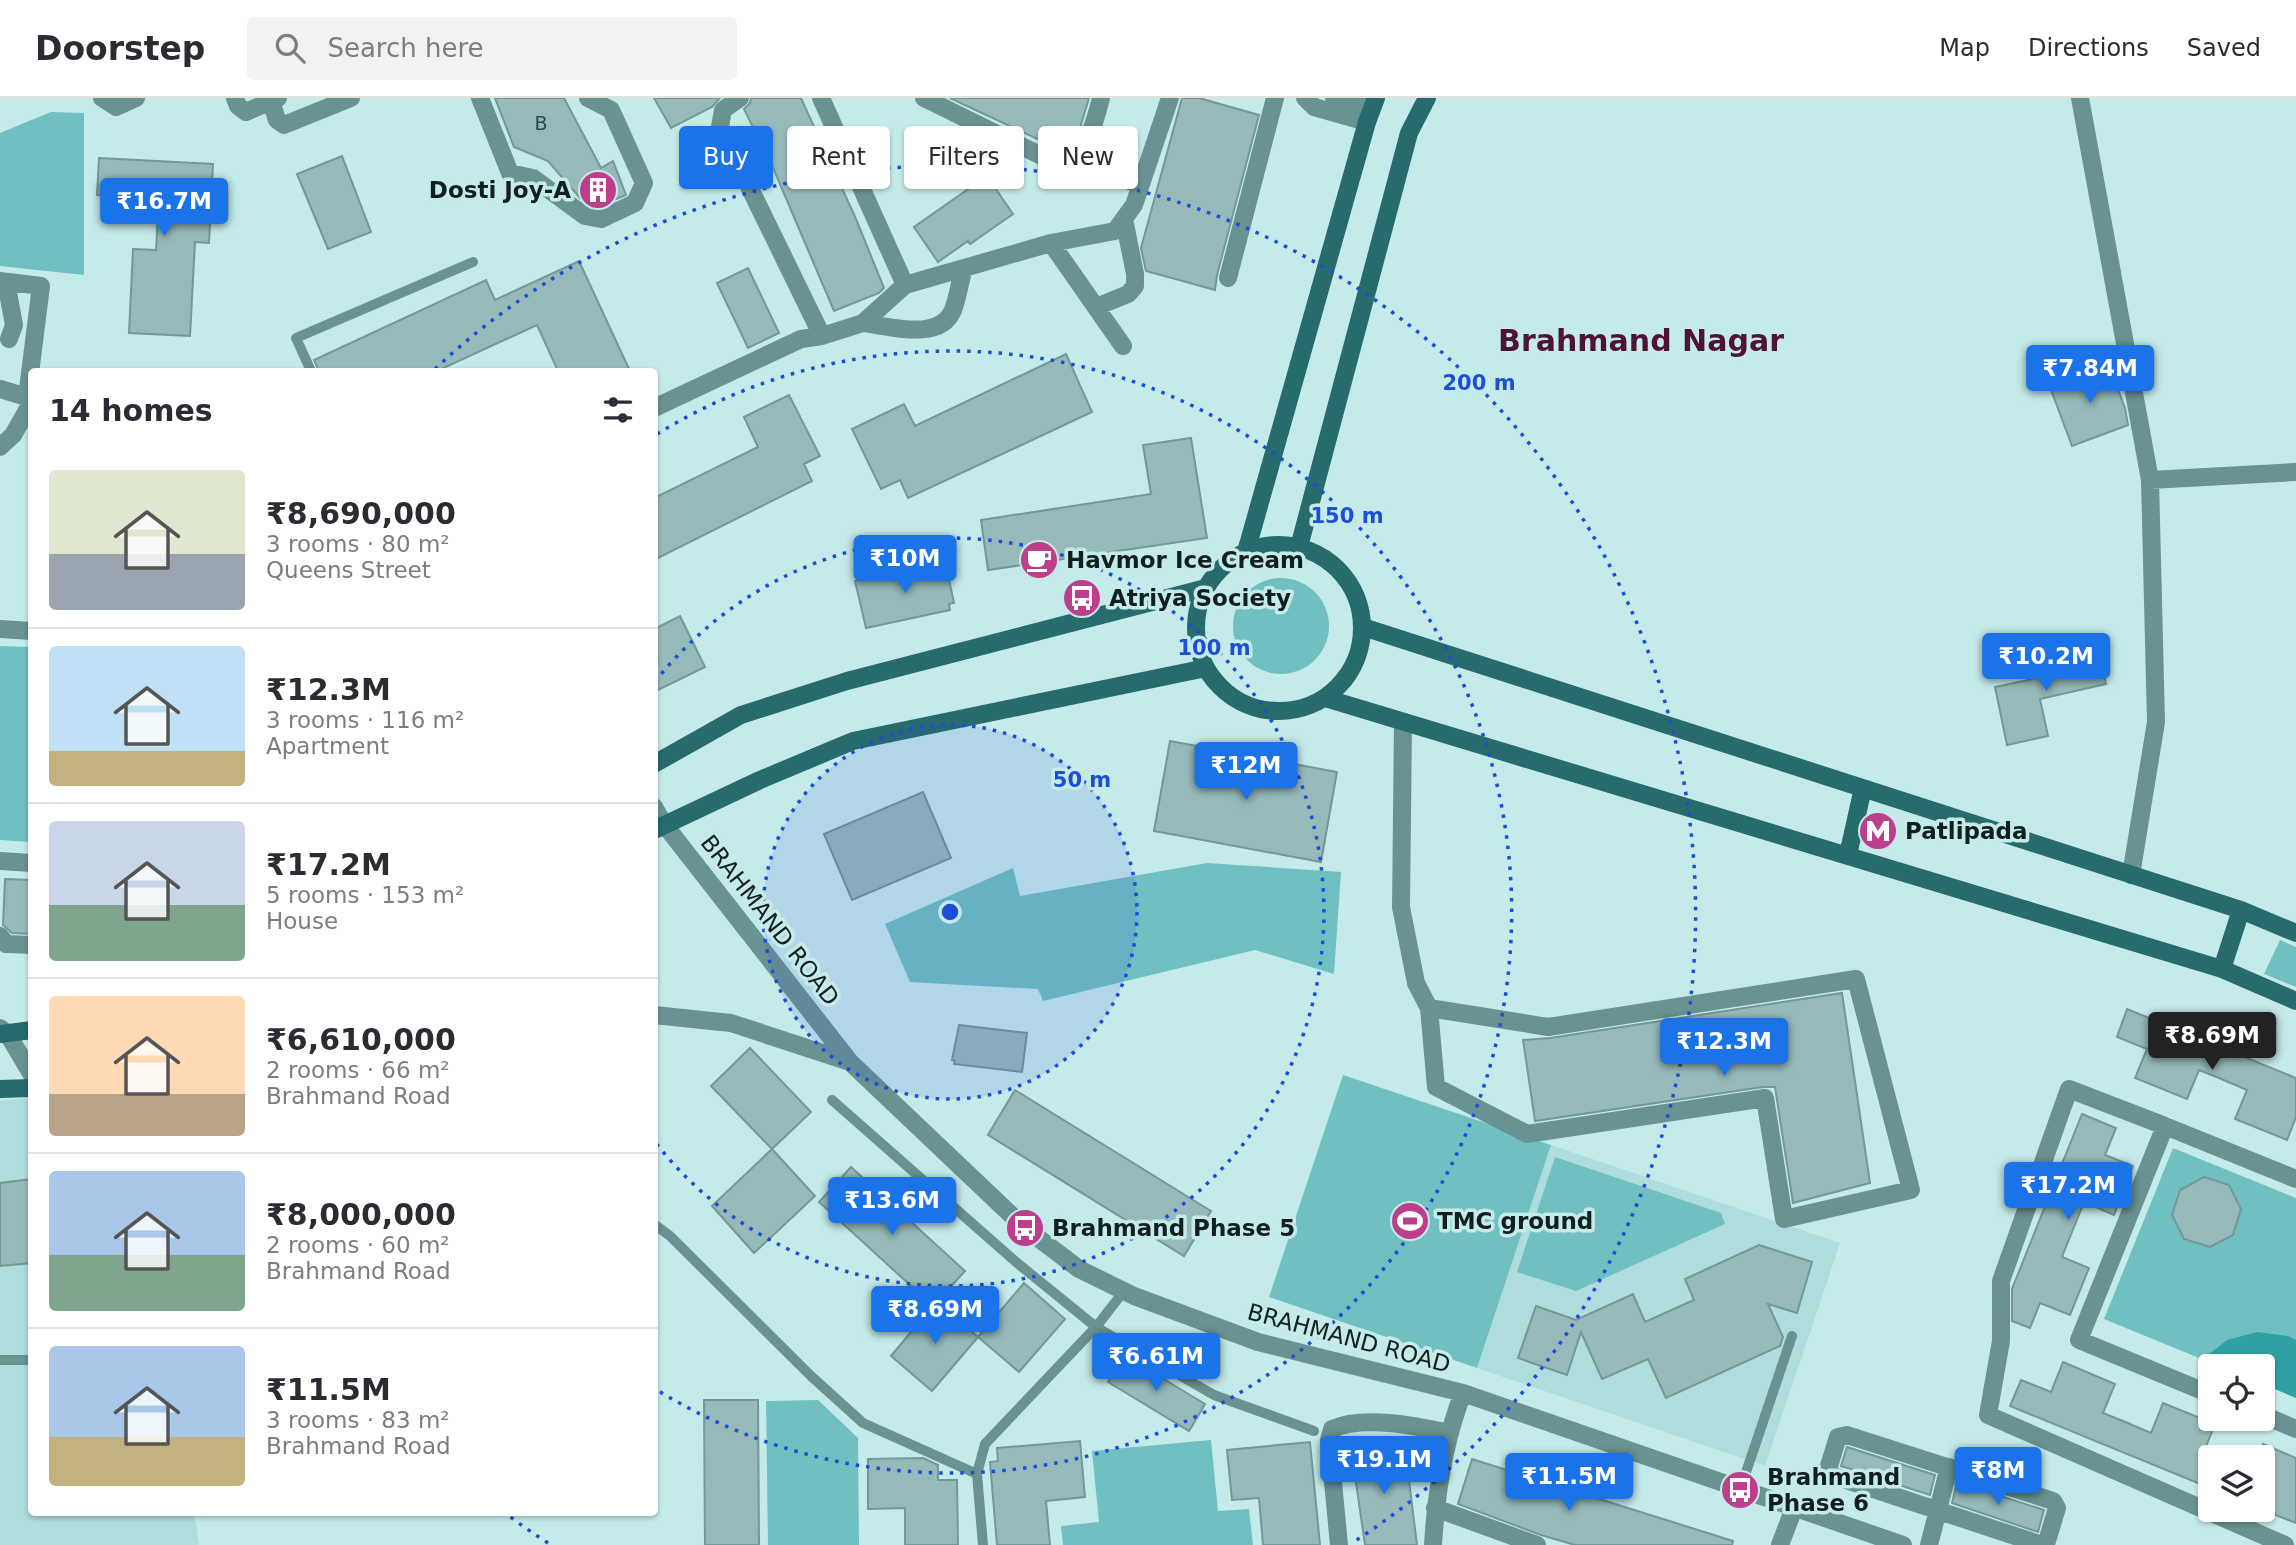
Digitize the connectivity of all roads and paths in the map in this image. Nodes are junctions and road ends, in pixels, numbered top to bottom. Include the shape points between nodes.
1 (102, 98) edge
2 (136, 98) edge
3 (235, 98) edge
4 (351, 98) edge
5 (480, 98) edge
6 (588, 98) edge
7 (740, 98) edge
8 (821, 98) edge
9 (924, 98) edge
10 (1101, 98) edge
11 (1170, 98) edge
12 (1275, 98) edge
13 (1305, 98) edge
14 (1334, 98) edge
15 (1427, 98) edge
16 (2080, 98) edge
17 (275, 99) edge
18 (1371, 109) edge
19 (1124, 219) junction
20 (1051, 243) junction
21 (473, 262) dead end
22 (964, 268) junction
23 (1228, 278) dead end
24 (3, 282) edge
25 (905, 285) junction
26 (1096, 307) junction
27 (863, 323) junction
28 (822, 336) junction
29 (9, 339) dead end
30 (1123, 346) dead end
31 (31, 368) edge
32 (310, 368) edge
33 (0, 389) edge
34 (28, 389) edge
35 (27, 397) junction
36 (28, 402) edge
37 (658, 406) edge
38 (28, 409) edge
39 (0, 447) edge
40 (2296, 472) edge
41 (2150, 480) junction
42 (1300, 547) junction
43 (1246, 552) junction
44 (1206, 588) junction
45 (1363, 627) junction
46 (0, 629) edge
47 (28, 631) edge
48 (1206, 668) junction
49 (1325, 698) junction
50 (1403, 722) junction
51 (658, 762) edge
52 (1863, 788) junction
53 (659, 827) edge
54 (1848, 855) junction
55 (0, 861) edge
56 (28, 863) edge
57 (2131, 875) junction
58 (2241, 910) junction
59 (2296, 933) edge
60 (0, 936) edge
61 (28, 944) edge
62 (2222, 969) junction
63 (2296, 1001) edge
64 (1429, 1008) junction
65 (658, 1015) edge
66 (28, 1030) edge
67 (2, 1032) edge
68 (850, 1062) junction
69 (28, 1069) edge
70 (28, 1088) edge
71 (0, 1089) edge
72 (832, 1100) dead end
73 (2165, 1126) junction
74 (2296, 1179) edge
75 (658, 1227) edge
76 (1124, 1291) junction
77 (1096, 1328) junction
78 (1792, 1336) dead end
79 (0, 1360) edge
80 (28, 1360) edge
81 (2198, 1389) edge
82 (1463, 1393) junction
83 (2275, 1421) edge
84 (2296, 1429) edge
85 (1314, 1431) dead end
86 (1450, 1433) junction
87 (1949, 1467) junction
88 (977, 1474) junction
89 (1740, 1490) junction
90 (1435, 1508) junction
91 (1794, 1508) junction
92 (1938, 1510) junction
93 (983, 1545) edge
94 (1339, 1545) edge
95 (1433, 1545) edge
96 (1537, 1545) edge
97 (1780, 1545) edge
98 (1903, 1545) edge
99 (1929, 1545) edge
100 (2285, 1545) edge

1 - 2 street via 116,107
3 - 17 street via 246,112
4 - 17 street via 284,125 277,120
5 - 6 street via 510,173 533,178 585,216 601,219 635,203 644,183 611,110
7 - 28 street via 723,110 720,127
8 - 25 street
9 - 10 street via 1064,167 1074,162 1094,124
11 - 19 street via 1134,205
12 - 23 street
13 - 18 street via 1314,107
14 - 18 street
15 - 42 street via 1409,133
16 - 41 street
18 - 43 street
19 - 20 street via 1115,231
19 - 26 street via 1135,286
20 - 22 street
20 - 26 street
21 - 32 lane via 296,338
22 - 25 street
22 - 27 street via 952,312 939,326 919,330
24 - 29 street via 14,325
24 - 31 street via 41,286
25 - 27 street
26 - 30 street
27 - 28 street
28 - 37 street via 801,339
33 - 35 street
34 - 35 street
35 - 36 street
38 - 39 street
40 - 41 street
41 - 57 street via 2155,722
42 - 43 street via 1272,545
42 - 45 street via 1324,558 1345,576 1358,600
43 - 44 street via 1223,566
44 - 48 street via 1197,614 1197,642
44 - 51 street via 741,715
45 - 49 street via 1358,655 1346,679
45 - 52 street
46 - 47 street
48 - 49 street via 1223,690 1246,705 1273,712 1301,710
48 - 53 street via 853,741
49 - 50 street
50 - 54 street
50 - 64 street via 1401,907 1416,983
52 - 54 street
52 - 57 street
53 - 68 street, BRAHMAND ROAD
54 - 62 street
55 - 56 street
57 - 58 street
58 - 59 street
58 - 62 street
60 - 61 street via 6,944
62 - 63 street
64 - 64 street via 1436,1087 1527,1134 1765,1098 1784,1219 1911,1190 1856,979 1548,1027
65 - 68 street, BRAHMAND ROAD via 731,1023
66 - 67 street
67 - 69 street
68 - 76 street, BRAHMAND ROAD via 1025,1228 1079,1269
70 - 71 street
72 - 77 lane
73 - 74 street
73 - 81 street via 2079,1340
73 - 100 street via 2069,1089 2001,1281 2001,1341 1989,1415
75 - 88 lane via 863,1423
76 - 77 lane
76 - 82 street, BRAHMAND ROAD via 1258,1342
77 - 85 lane via 1214,1395
77 - 88 lane via 985,1444
78 - 89 lane
79 - 80 lane
82 - 86 street
82 - 89 street, BRAHMAND ROAD
83 - 84 street
86 - 90 street
86 - 94 street via 1402,1423 1343,1424 1332,1429 1329,1440
87 - 92 street
87 - 92 street via 2053,1501 2057,1508 2048,1541 2039,1544
87 - 92 street via 1847,1435 1838,1437 1828,1469 1830,1475
88 - 93 lane
89 - 91 street, BRAHMAND ROAD
90 - 95 street
90 - 96 street
91 - 97 street
91 - 98 street, BRAHMAND ROAD
92 - 99 street

